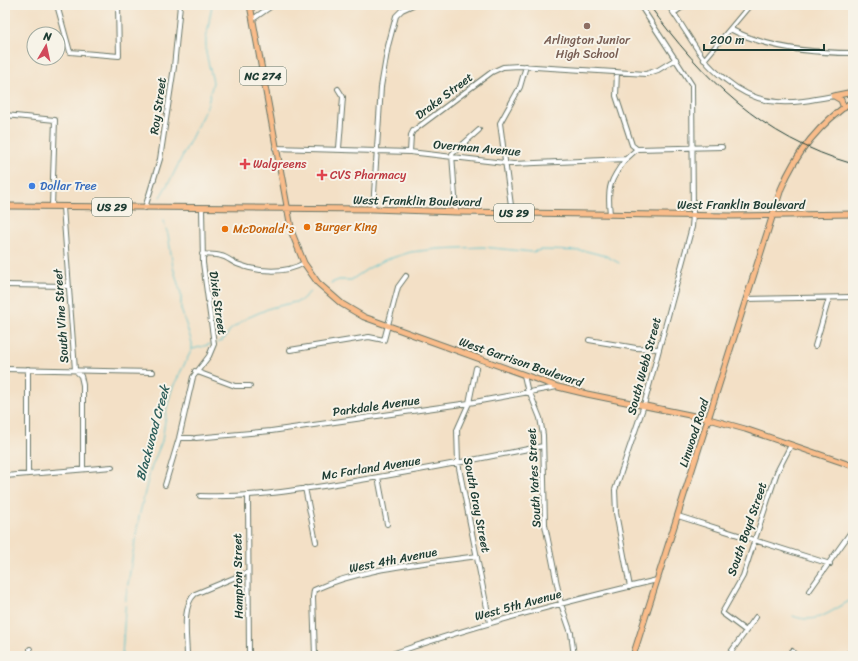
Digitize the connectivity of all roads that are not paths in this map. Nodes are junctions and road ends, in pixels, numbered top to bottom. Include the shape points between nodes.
1 (57, 5) edge
2 (118, 5) edge
3 (180, 5) edge
4 (250, 5) edge
5 (273, 5) edge
6 (413, 5) edge
7 (640, 5) edge
8 (668, 5) edge
9 (685, 5) edge
10 (750, 5) edge
11 (674, 13) junction
12 (253, 19) junction
13 (730, 29) junction
14 (853, 53) edge
15 (676, 59) junction
16 (704, 60) junction
17 (526, 66) junction
18 (617, 72) junction
19 (338, 89) dead end
20 (853, 92) edge
21 (841, 94) junction
22 (833, 96) junction
23 (853, 101) edge
24 (844, 108) junction
25 (5, 115) edge
26 (479, 130) dead end
27 (722, 147) dead end
28 (275, 148) junction
29 (339, 148) junction
30 (693, 148) junction
31 (637, 149) junction
32 (377, 150) junction
33 (410, 152) junction
34 (451, 157) junction
35 (626, 159) junction
36 (504, 163) junction
37 (5, 206) edge
38 (52, 206) junction
39 (63, 207) junction
40 (145, 208) junction
41 (202, 208) junction
42 (373, 209) junction
43 (287, 210) junction
44 (456, 212) junction
45 (512, 213) junction
46 (610, 214) junction
47 (853, 214) edge
48 (693, 216) junction
49 (772, 216) junction
50 (202, 254) junction
51 (304, 263) junction
52 (406, 276) dead end
53 (5, 285) edge
54 (68, 286) junction
55 (853, 297) edge
56 (829, 298) junction
57 (746, 299) junction
58 (388, 326) junction
59 (589, 340) dead end
60 (815, 346) dead end
61 (290, 350) dead end
62 (659, 350) junction
63 (476, 368) dead end
64 (5, 369) edge
65 (28, 370) junction
66 (75, 370) junction
67 (196, 371) junction
68 (153, 372) dead end
69 (524, 375) junction
70 (250, 386) dead end
71 (558, 387) junction
72 (529, 393) junction
73 (469, 403) junction
74 (644, 405) junction
75 (709, 418) junction
76 (179, 438) junction
77 (791, 445) junction
78 (543, 446) junction
79 (458, 463) junction
80 (853, 466) edge
81 (112, 467) dead end
82 (83, 469) junction
83 (28, 474) junction
84 (5, 476) edge
85 (378, 477) junction
86 (165, 485) dead end
87 (305, 488) junction
88 (200, 496) dead end
89 (248, 496) junction
90 (678, 516) junction
91 (387, 524) dead end
92 (853, 529) edge
93 (754, 540) junction
94 (316, 542) dead end
95 (477, 556) junction
96 (830, 564) junction
97 (248, 572) junction
98 (657, 580) junction
99 (630, 587) junction
100 (810, 590) dead end
101 (561, 604) junction
102 (756, 617) dead end
103 (490, 623) junction
104 (746, 631) junction
105 (30, 649) dead end
106 (853, 650) edge
107 (792, 651) dead end
108 (32, 656) edge
109 (187, 656) edge
110 (249, 656) edge
111 (315, 656) edge
112 (386, 656) edge
113 (574, 656) edge
114 (633, 656) edge
115 (728, 656) edge
116 (796, 656) edge
117 (845, 656) edge

1 - 2 street via 70,52 119,56
3 - 40 street, Roy Street via 174,67 160,159
4 - 12 main road, NC 274
5 - 12 street
6 - 32 street via 396,16 381,87
7 - 15 street, South Webb Street
8 - 11 street
9 - 11 street
10 - 13 street
11 - 16 street
12 - 28 main road, NC 274
13 - 14 street via 763,42 816,51
13 - 16 street
15 - 18 street via 646,74
15 - 30 street, South Webb Street via 693,90
16 - 22 street via 745,94 767,101 793,102
17 - 18 street
17 - 33 street, Drake Street via 505,66 492,72 413,132
17 - 36 street via 520,87 500,123
18 - 31 street via 616,96 632,145
19 - 29 street via 343,97
20 - 21 main road
21 - 22 main road
21 - 23 main road
22 - 24 main road via 841,100
23 - 24 main road, Linwood Road
24 - 49 main road, Linwood Road via 816,133 794,162
25 - 38 street via 55,120
26 - 34 street via 454,151
27 - 30 street
28 - 29 street, Overman Avenue
28 - 43 main road, NC 274
29 - 32 street, Overman Avenue
30 - 31 street
30 - 48 street, South Webb Street
31 - 35 street
32 - 33 street, Overman Avenue
32 - 42 street
33 - 34 street, Overman Avenue
34 - 36 street, Overman Avenue
34 - 44 street
35 - 36 street, Overman Avenue
35 - 46 street via 610,186
36 - 45 street
37 - 38 main road, West Franklin Boulevard / US 29
38 - 39 main road, West Franklin Boulevard / US 29
39 - 40 main road, West Franklin Boulevard / US 29
39 - 54 street, South Vine Street
40 - 41 main road, West Franklin Boulevard / US 29
41 - 43 main road, West Franklin Boulevard / US 29
41 - 50 street, Dixie Street
42 - 43 main road, West Franklin Boulevard / US 29
42 - 44 main road, West Franklin Boulevard / US 29
43 - 51 main road, West Garrison Boulevard via 296,246
44 - 45 main road, West Franklin Boulevard / US 29
45 - 46 main road, West Franklin Boulevard / US 29
46 - 48 main road, West Franklin Boulevard / US 29
47 - 49 main road, West Franklin Boulevard / US 29
48 - 49 main road, West Franklin Boulevard / US 29
48 - 62 street, South Webb Street
49 - 57 main road, Linwood Road
50 - 51 street via 222,256 245,267 264,270 290,269
50 - 67 street, Dixie Street via 214,344 209,356
51 - 58 main road, West Garrison Boulevard via 318,283 342,304 356,313
52 - 58 street via 398,287
53 - 54 street
54 - 66 street, South Vine Street
55 - 56 street
56 - 57 street
56 - 60 street
57 - 75 main road, Linwood Road
58 - 61 street via 386,338 382,340 369,338
58 - 69 main road, West Garrison Boulevard
59 - 62 street
62 - 74 street, South Webb Street
63 - 73 street, South Gray Street
64 - 65 street
65 - 66 street
65 - 83 street
66 - 68 street
66 - 82 street, South Vine Street via 81,376 83,385
67 - 70 street via 235,386
67 - 76 street, Dixie Street
69 - 71 main road, West Garrison Boulevard
69 - 72 street, South Yates Street
71 - 72 street, Parkdale Avenue
71 - 74 main road, West Garrison Boulevard
72 - 73 street, Parkdale Avenue
72 - 78 street, South Yates Street via 542,425
73 - 76 street, Parkdale Avenue via 271,431
73 - 79 street, South Gray Street via 457,430
74 - 75 main road, West Garrison Boulevard
74 - 99 street, South Webb Street via 615,490 616,513
75 - 77 main road, West Garrison Boulevard
75 - 90 main road, Linwood Road
76 - 86 street, Dixie Street
77 - 80 main road, West Garrison Boulevard
77 - 93 street, South Boyd Street via 777,472
78 - 79 street, Mc Farland Avenue
78 - 101 street, South Yates Street via 544,517
79 - 85 street, Mc Farland Avenue
79 - 95 street, South Gray Street
81 - 82 street
82 - 83 street
83 - 84 street
85 - 87 street, Mc Farland Avenue
85 - 91 street
87 - 89 street, Mc Farland Avenue
87 - 94 street
88 - 89 street, Mc Farland Avenue
89 - 97 street, Hampton Street
90 - 93 street
90 - 98 main road, Linwood Road
92 - 96 street
93 - 96 street
93 - 104 street, South Boyd Street via 741,582 722,613
95 - 103 street, South Gray Street
95 - 111 street, West 4th Avenue via 372,572 314,590
96 - 100 street
97 - 109 street via 195,594 189,599 186,610
97 - 110 street, Hampton Street
98 - 99 street, West 5th Avenue
98 - 114 main road, Linwood Road
99 - 101 street, West 5th Avenue
101 - 103 street, West 5th Avenue
101 - 113 street, South Yates Street via 571,633
102 - 104 street
103 - 112 street, West 5th Avenue
104 - 115 street
105 - 108 street
106 - 117 street
107 - 116 street

